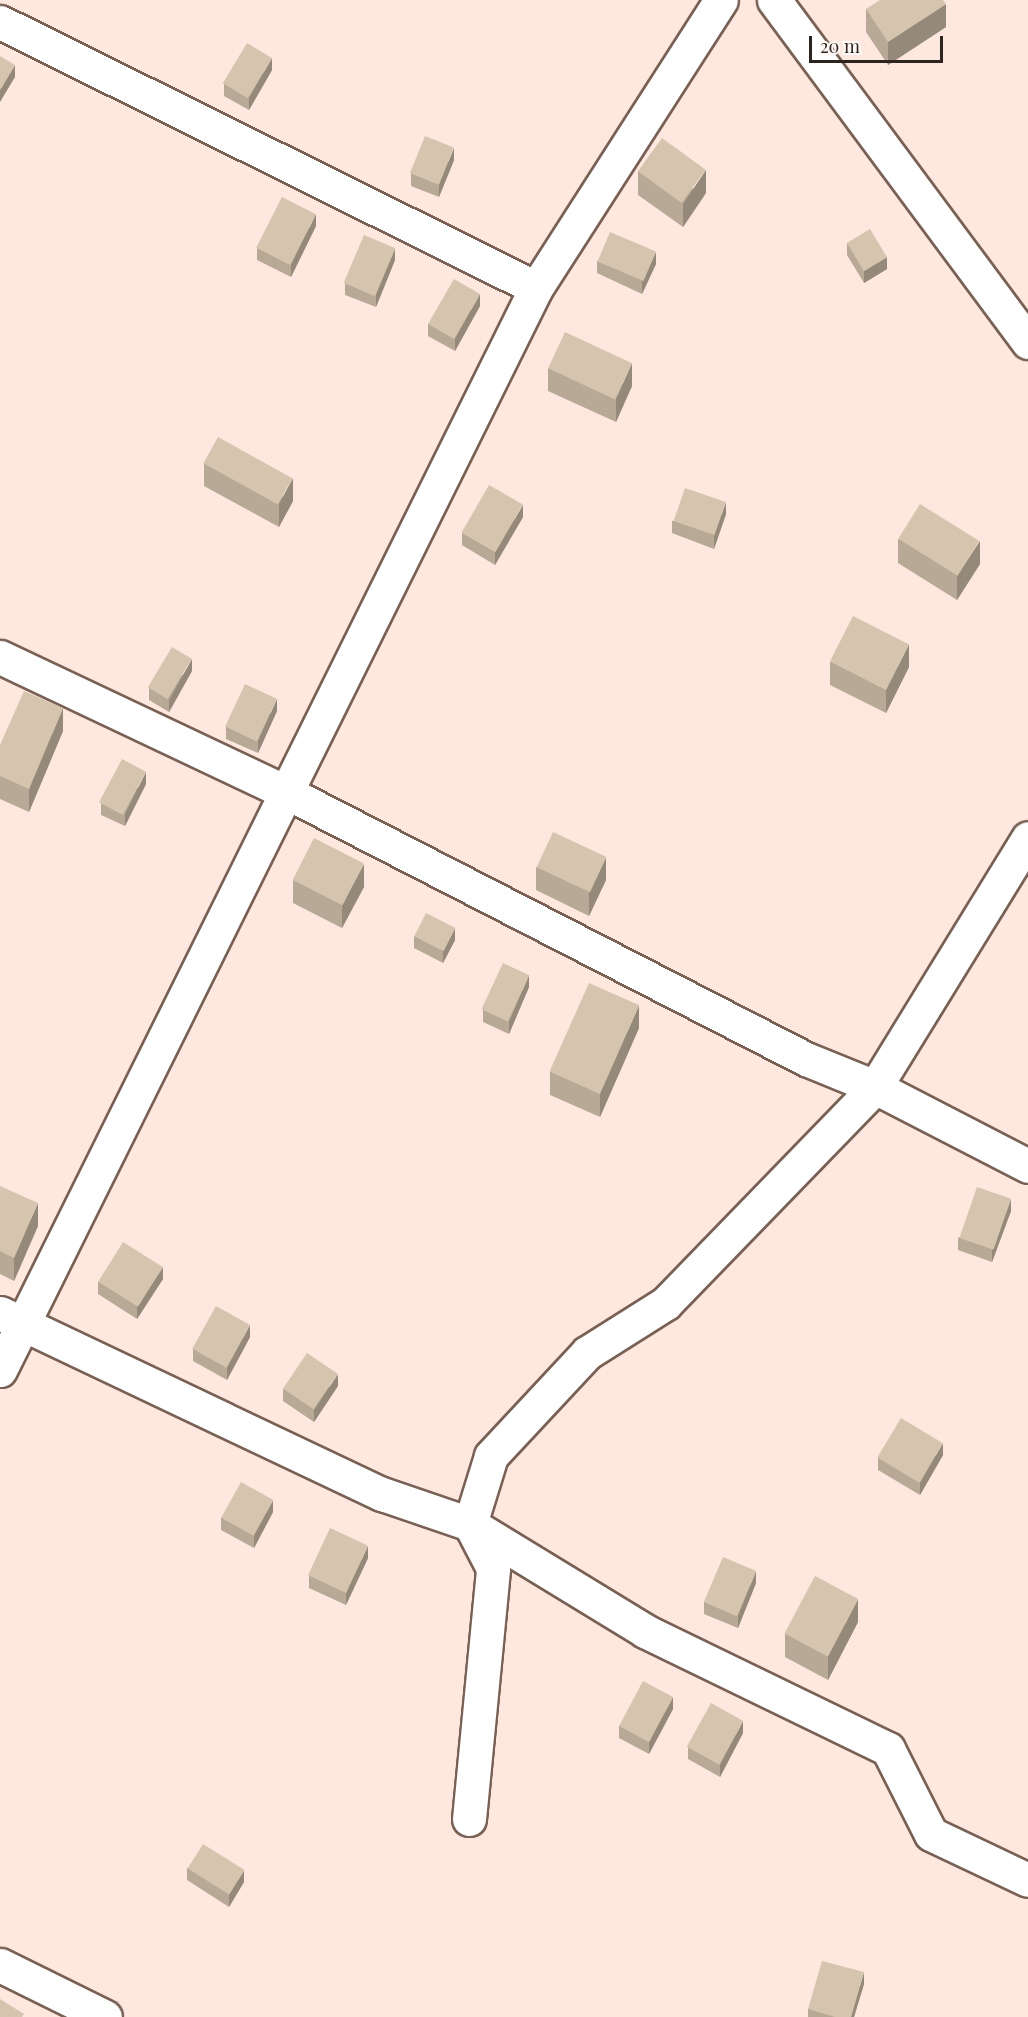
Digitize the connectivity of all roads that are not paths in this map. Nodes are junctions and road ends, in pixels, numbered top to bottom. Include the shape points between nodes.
1 (721, 0) edge
2 (774, 0) edge
3 (0, 22) edge
4 (536, 288) junction
5 (1028, 342) edge
6 (0, 657) edge
7 (284, 791) junction
8 (1028, 838) edge
9 (875, 1087) junction
10 (1028, 1166) edge
11 (11, 1319) edge
12 (0, 1370) edge
13 (470, 1524) junction
14 (469, 1820) dead end
15 (1028, 1880) edge
16 (0, 1965) edge
17 (105, 2017) edge

1 - 4 lane
2 - 5 lane
3 - 4 lane
4 - 7 lane
6 - 7 lane
7 - 9 lane via 806,1059
7 - 11 lane
8 - 9 lane
9 - 10 lane
9 - 13 lane via 666,1303 587,1353 491,1456
11 - 12 lane
11 - 13 lane via 382,1494
13 - 14 lane via 493,1568
13 - 15 lane via 645,1631 888,1749 931,1834
16 - 17 lane

